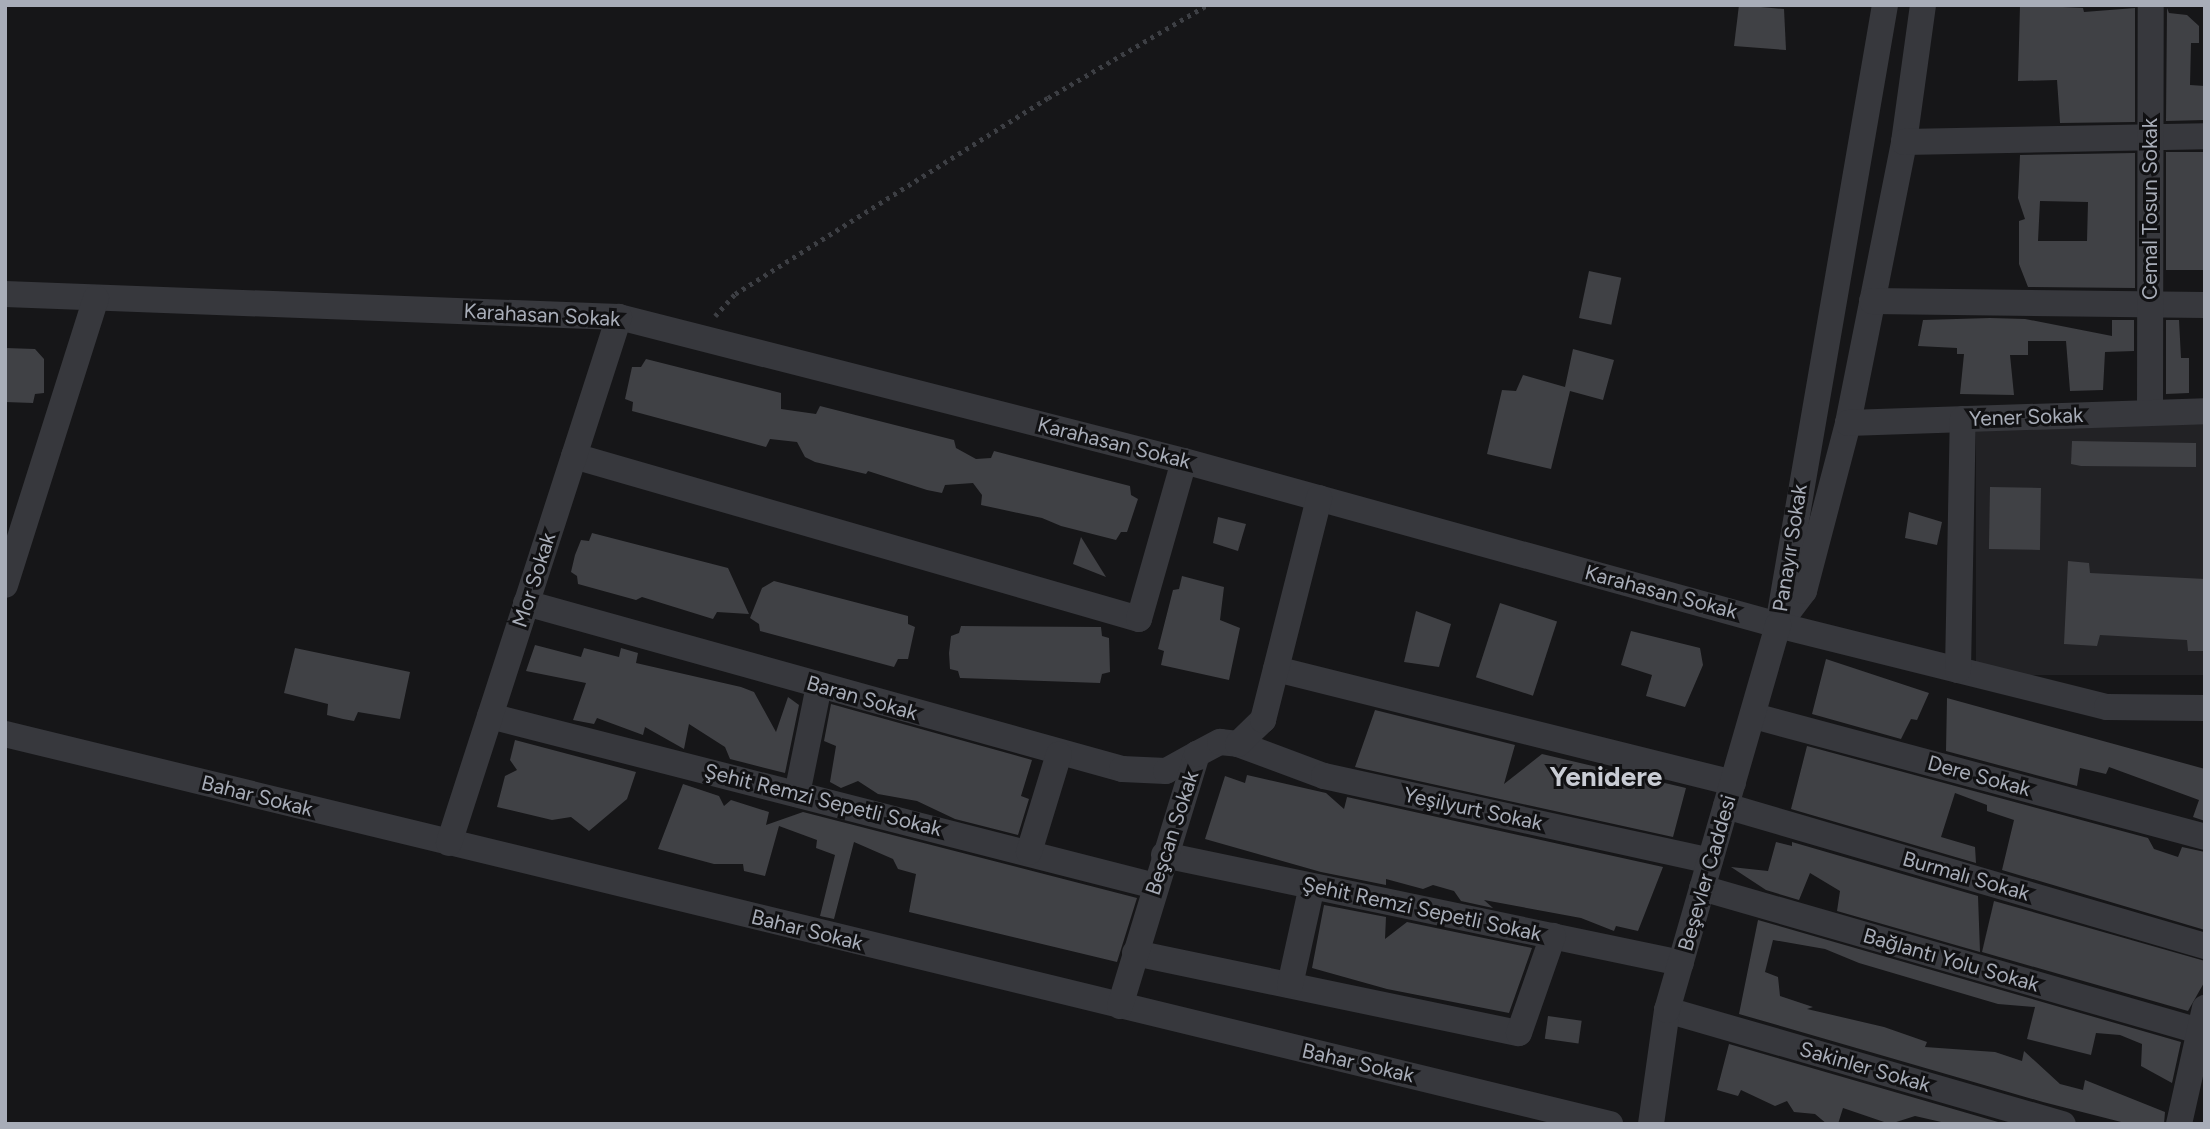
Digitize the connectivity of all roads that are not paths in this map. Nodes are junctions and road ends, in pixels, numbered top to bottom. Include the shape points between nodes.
1 (1885, 5) edge
2 (1923, 5) edge
3 (2151, 5) edge
4 (2149, 136) junction
5 (2205, 136) edge
6 (1904, 142) junction
7 (5, 295) edge
8 (96, 298) junction
9 (1872, 302) junction
10 (2151, 304) junction
11 (2205, 305) edge
12 (619, 317) junction
13 (2205, 411) edge
14 (2150, 412) junction
15 (1963, 419) junction
16 (1848, 423) junction
17 (574, 456) junction
18 (1184, 461) junction
19 (1319, 498) junction
20 (17, 519) edge
21 (5, 585) edge
22 (526, 603) junction
23 (1778, 625) junction
24 (1276, 669) junction
25 (1958, 670) junction
26 (818, 686) junction
27 (2205, 708) edge
28 (490, 716) junction
29 (1754, 716) junction
30 (8, 733) edge
31 (1238, 744) junction
32 (1059, 754) junction
33 (1197, 754) junction
34 (797, 794) junction
35 (1730, 794) junction
36 (2205, 837) edge
37 (449, 843) junction
38 (1029, 852) junction
39 (1164, 855) junction
40 (1710, 861) junction
41 (1155, 886) junction
42 (1312, 886) junction
43 (1702, 888) junction
44 (1552, 936) junction
45 (2205, 946) edge
46 (1135, 953) junction
47 (1681, 963) junction
48 (1290, 985) junction
49 (1120, 1006) junction
50 (1667, 1010) junction
51 (2203, 1017) edge
52 (2184, 1123) edge
53 (1610, 1124) edge
54 (1651, 1124) edge
55 (2063, 1124) edge

1 - 23 street, Panayır Sokak
2 - 6 street, Panayır Sokak
3 - 4 street, Cemal Tosun Sokak
4 - 5 street
4 - 6 street
4 - 10 street, Cemal Tosun Sokak
6 - 9 street, Panayır Sokak
7 - 8 street, Karahasan Sokak
8 - 12 street, Karahasan Sokak
8 - 20 street
9 - 10 street
9 - 16 street, Panayır Sokak
10 - 11 street
10 - 14 street, Cemal Tosun Sokak
12 - 17 street, Mor Sokak
12 - 18 street, Karahasan Sokak
13 - 14 street, Yener Sokak
14 - 15 street, Yener Sokak
15 - 16 street, Yener Sokak
15 - 25 street
16 - 23 street, Panayır Sokak via 1804,591
17 - 18 street via 1139,619
17 - 22 street, Mor Sokak
18 - 19 street, Karahasan Sokak
19 - 23 street, Karahasan Sokak
19 - 24 street
20 - 21 street
22 - 26 street, Baran Sokak
22 - 28 street, Mor Sokak
23 - 25 street, Karahasan Sokak
23 - 29 street, Beşevler Caddesi
24 - 31 street via 1263,720
24 - 35 street, Burmalı Sokak
25 - 27 street, Karahasan Sokak via 2107,707
26 - 32 street, Baran Sokak
26 - 34 street
28 - 34 street, Şehit Remzi Sepetli Sokak
28 - 37 street, Mor Sokak
29 - 35 street, Beşevler Caddesi
29 - 36 street, Dere Sokak
30 - 37 street, Bahar Sokak
31 - 33 street, Beşcan Sokak via 1220,742
31 - 40 street, Yeşilyurt Sokak via 1324,776
32 - 33 street, Baran Sokak via 1122,769 1166,771
32 - 38 street
33 - 39 street, Beşcan Sokak
34 - 38 street, Şehit Remzi Sepetli Sokak
35 - 40 street, Beşevler Caddesi
35 - 45 street, Burmalı Sokak
37 - 49 street, Bahar Sokak
38 - 41 street, Şehit Remzi Sepetli Sokak
39 - 41 street, Beşcan Sokak
39 - 42 street, Şehit Remzi Sepetli Sokak
40 - 43 street, Beşevler Caddesi
41 - 46 street, Beşcan Sokak
42 - 44 street, Şehit Remzi Sepetli Sokak
42 - 48 street
43 - 47 street, Beşevler Caddesi
43 - 51 street, Bağlantı Yolu Sokak
44 - 47 street, Şehit Remzi Sepetli Sokak
44 - 48 street via 1519,1033
46 - 48 street
46 - 49 street, Beşcan Sokak
47 - 50 street, Beşevler Caddesi
49 - 53 street, Bahar Sokak
50 - 54 street, Beşevler Caddesi
50 - 55 street, Sakinler Sokak
51 - 52 street

